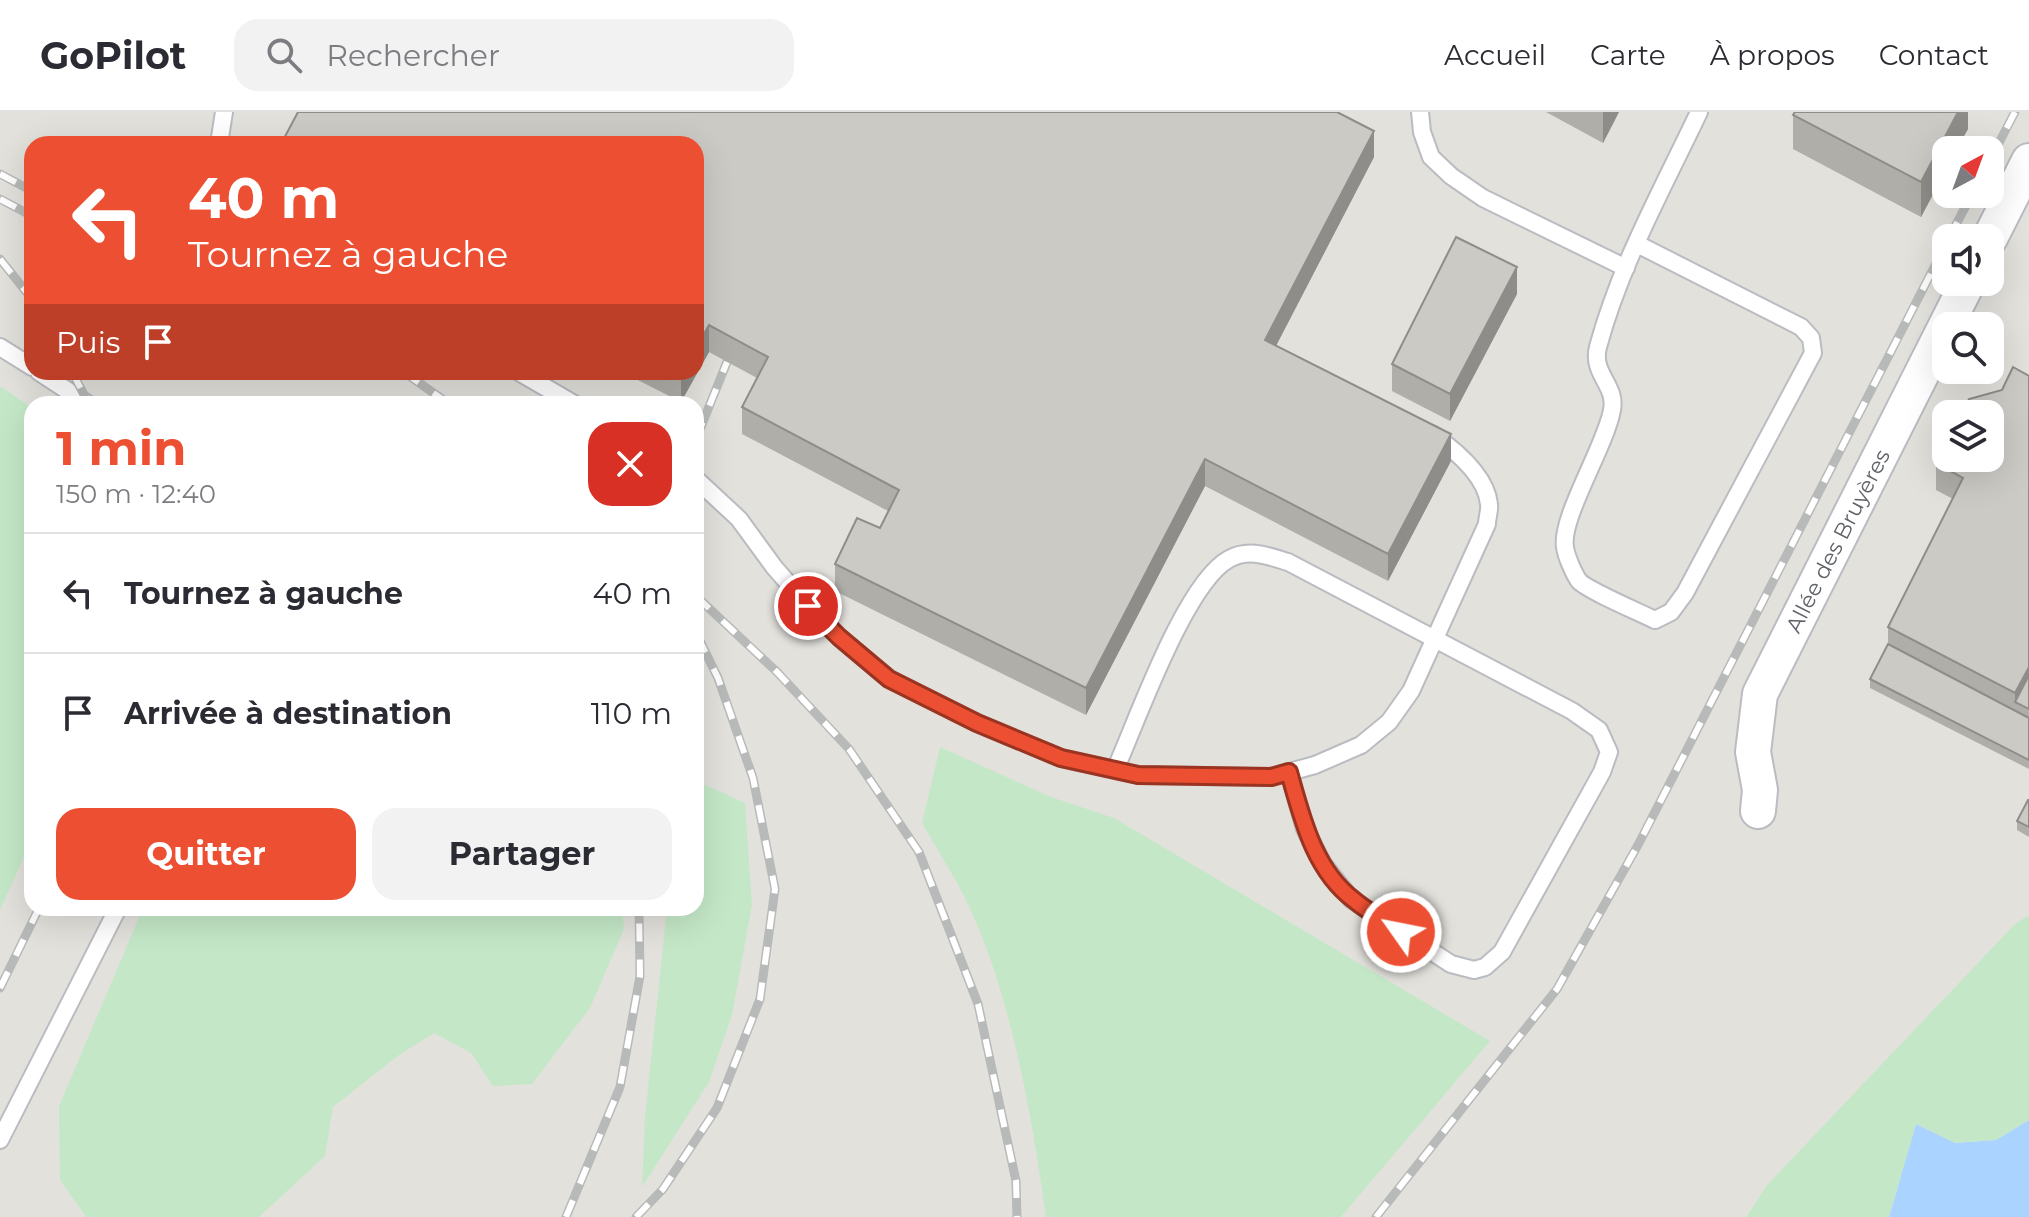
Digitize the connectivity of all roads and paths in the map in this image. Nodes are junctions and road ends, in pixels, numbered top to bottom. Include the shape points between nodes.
1 (224, 112) edge
2 (1420, 112) edge
3 (1699, 112) edge
4 (220, 136) edge
5 (2029, 161) edge
6 (1997, 224) edge
7 (1637, 244) junction
8 (1626, 268) junction
9 (1961, 296) edge
10 (0, 347) edge
11 (24, 362) edge
12 (51, 380) edge
13 (533, 380) edge
14 (76, 396) edge
15 (560, 396) edge
16 (1415, 425) edge
17 (704, 486) edge
18 (1434, 640) junction
19 (1115, 770) junction
20 (1289, 772) junction
21 (1758, 811) dead end
22 (114, 916) edge
23 (0, 1140) edge

1 - 4 lane
2 - 8 lane via 1431,157 1451,176 1483,198
3 - 7 lane
5 - 6 street
7 - 8 lane
7 - 8 lane via 1801,327 1811,338 1813,353 1685,593 1671,612 1655,620 1580,582 1565,546 1568,525 1613,407 1608,383 1596,366 1597,349
9 - 21 street, Allée des Bruyères via 1760,694 1753,752
10 - 11 lane
12 - 14 lane
13 - 15 lane
16 - 18 lane via 1460,454 1489,503 1487,524
17 - 19 lane via 739,519 808,606 889,679 1061,758
18 - 19 lane via 1288,562 1255,552 1229,559 1206,577 1187,609
18 - 20 lane via 1411,691 1389,722 1361,745
18 - 20 lane via 1572,711 1599,730 1609,752 1502,952 1474,970 1451,964 1351,899 1323,864 1305,829
19 - 20 lane via 1210,778
22 - 23 lane

